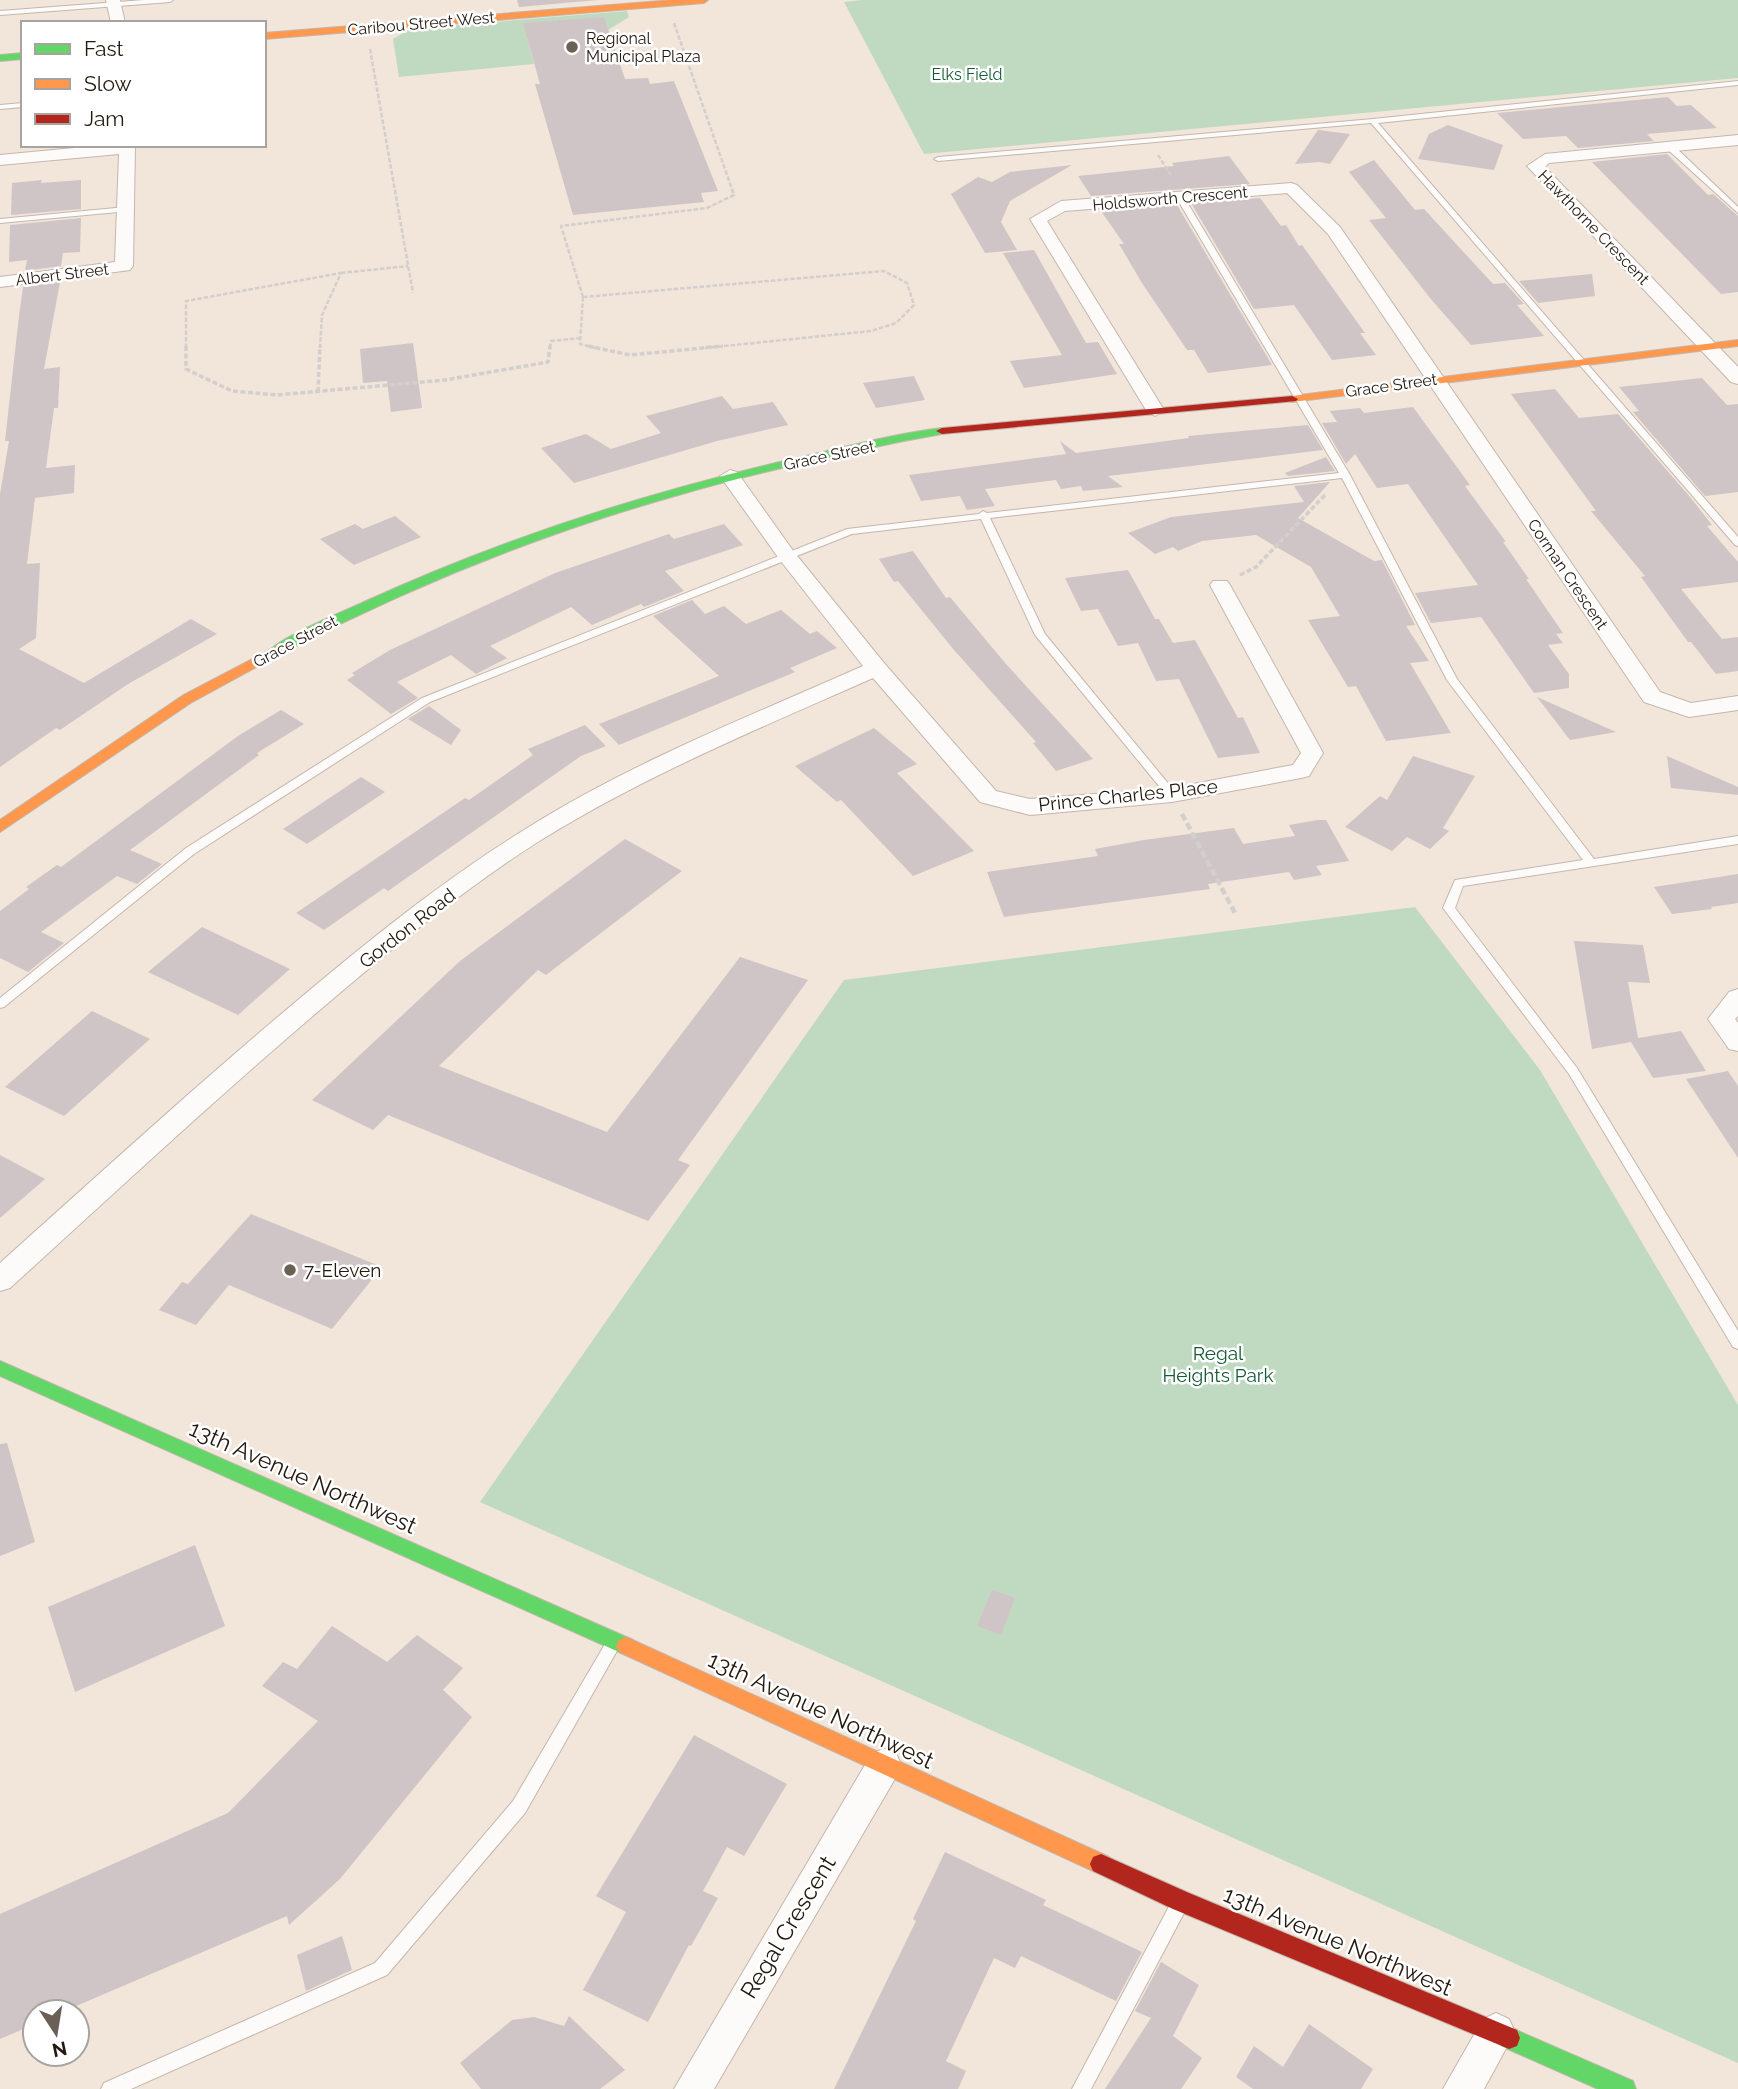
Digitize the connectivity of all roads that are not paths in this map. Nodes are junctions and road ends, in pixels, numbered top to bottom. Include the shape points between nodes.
1 (170, 0) edge
2 (704, 0) edge
3 (113, 2) edge
4 (647, 2) edge
5 (0, 13) edge
6 (118, 21) edge
7 (266, 36) edge
8 (21, 56) edge
9 (0, 58) edge
10 (1738, 83) edge
11 (21, 105) edge
12 (0, 107) edge
13 (1373, 121) junction
14 (1738, 140) edge
15 (1670, 146) junction
16 (127, 147) edge
17 (938, 159) dead end
18 (0, 160) edge
19 (1183, 196) junction
20 (126, 209) junction
21 (1738, 211) edge
22 (0, 221) edge
23 (124, 267) joint
24 (0, 282) edge
25 (1738, 343) edge
26 (1708, 347) junction
27 (1581, 362) junction
28 (1738, 378) edge
29 (1435, 379) junction
30 (1300, 398) junction
31 (1155, 410) junction
32 (1345, 475) junction
33 (730, 477) junction
34 (983, 514) junction
35 (1738, 543) edge
36 (788, 556) junction
37 (1220, 585) road end
38 (876, 668) junction
39 (1738, 703) edge
40 (1171, 795) junction
41 (0, 827) edge
42 (1738, 840) edge
43 (1591, 863) junction
44 (1738, 998) edge
45 (0, 1004) edge
46 (1738, 1042) edge
47 (0, 1280) edge
48 (1738, 1343) edge
49 (0, 1368) edge
50 (615, 1641) junction
51 (884, 1765) junction
52 (1181, 1901) junction
53 (1496, 2032) junction
54 (110, 2089) edge
55 (693, 2089) edge
56 (1081, 2089) edge
57 (1462, 2089) edge
58 (1625, 2089) edge

1 - 3 lane
2 - 4 street, Caribou Street West
3 - 5 lane
3 - 6 street
4 - 7 street, Caribou Street West
8 - 9 street
10 - 13 lane
11 - 12 lane
13 - 17 lane
13 - 27 lane
14 - 15 street, Hawthorne Crescent
15 - 21 lane
15 - 26 street, Hawthorne Crescent via 1545,159 1535,166
16 - 18 street
16 - 20 street
19 - 29 street, Holdsworth Crescent via 1291,188 1334,231
19 - 30 lane
19 - 31 street, Holdsworth Crescent via 1061,206 1038,219
20 - 22 lane
20 - 23 street
23 - 24 street, Albert Street
25 - 26 street, Grace Street
26 - 27 street, Grace Street
26 - 28 street
27 - 29 street, Grace Street
27 - 35 lane
29 - 30 street, Grace Street
29 - 39 street, Corman Crescent via 1652,696 1689,709
30 - 31 street, Grace Street
30 - 32 lane
31 - 33 street, Grace Street via 938,431
32 - 34 lane
32 - 43 lane via 1452,680
33 - 36 street, Prince Charles Place
33 - 41 street, Grace Street via 527,538 348,612 187,699
34 - 36 lane via 850,531
34 - 40 lane via 1040,635
36 - 38 street, Prince Charles Place
36 - 45 lane via 426,700 190,851
37 - 40 street, Prince Charles Place via 1312,754 1301,771
38 - 40 street, Prince Charles Place via 988,797 1030,807
38 - 47 street, Gordon Road via 614,786 487,865 306,1006
42 - 43 lane
43 - 48 lane via 1459,883 1449,908 1573,1072
44 - 46 street via 1721,1019
49 - 50 street, 13th Avenue Northwest
50 - 51 street, 13th Avenue Northwest
50 - 54 lane via 519,1807 381,1969
51 - 52 street, 13th Avenue Northwest
51 - 55 street, Regal Crescent
52 - 53 street, 13th Avenue Northwest
52 - 56 lane
53 - 57 street
53 - 58 street, 13th Avenue Northwest

